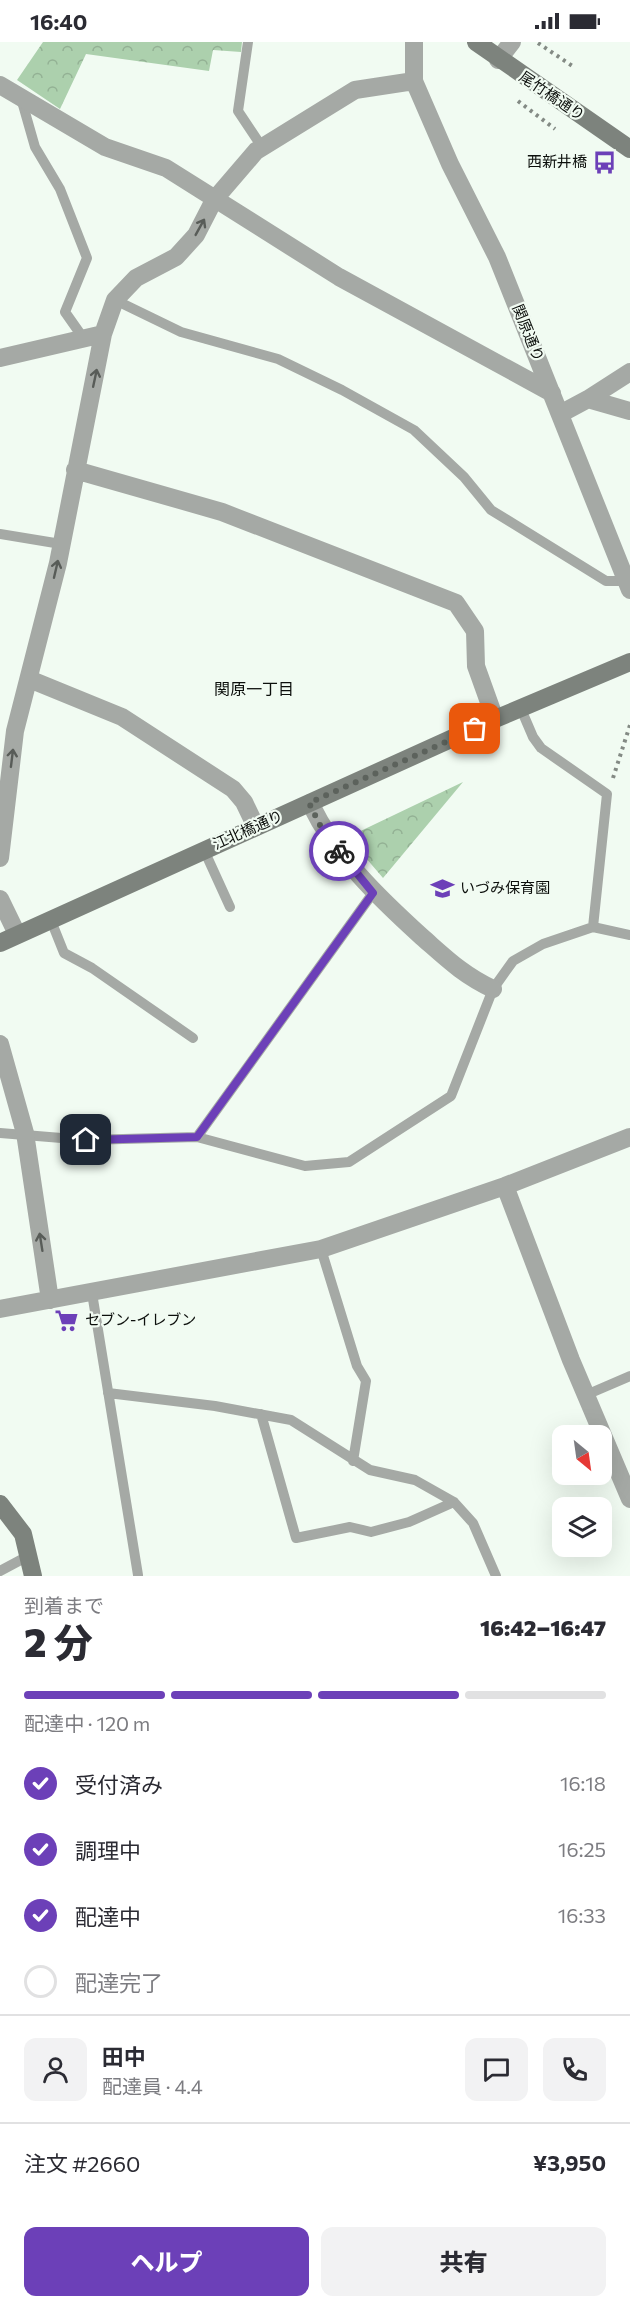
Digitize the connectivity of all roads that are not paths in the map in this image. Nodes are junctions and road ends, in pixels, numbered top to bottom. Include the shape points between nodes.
1 (248, 42) edge
2 (414, 42) edge
3 (476, 42) edge
4 (512, 42) edge
5 (498, 60) junction
6 (414, 81) junction
7 (0, 85) edge
8 (21, 98) junction
9 (262, 147) junction
10 (630, 149) edge
11 (214, 200) junction
12 (115, 300) junction
13 (103, 334) junction
14 (84, 339) junction
15 (0, 358) edge
16 (630, 372) edge
17 (552, 393) junction
18 (588, 399) junction
19 (630, 411) edge
20 (560, 414) junction
21 (75, 471) junction
22 (0, 534) edge
23 (61, 544) junction
24 (628, 585) edge
25 (630, 662) edge
26 (29, 679) junction
27 (521, 709) junction
28 (495, 719) junction
29 (8, 730) edge
30 (309, 803) junction
31 (256, 826) junction
32 (204, 850) junction
33 (0, 858) edge
34 (373, 893) junction
35 (0, 899) edge
36 (230, 907) dead end
37 (50, 918) junction
38 (592, 927) junction
39 (17, 934) junction
40 (630, 935) edge
41 (0, 943) edge
42 (493, 989) junction
43 (193, 1038) dead end
44 (0, 1044) edge
45 (0, 1133) edge
46 (25, 1134) junction
47 (197, 1137) junction
48 (630, 1137) edge
49 (505, 1186) junction
50 (321, 1249) junction
51 (92, 1293) junction
52 (50, 1300) junction
53 (0, 1309) edge
54 (630, 1376) edge
55 (108, 1393) junction
56 (586, 1395) junction
57 (261, 1414) junction
58 (353, 1461) junction
59 (630, 1499) edge
60 (454, 1502) junction
61 (0, 1504) edge
62 (30, 1555) junction
63 (0, 1571) edge
64 (138, 1575) edge
65 (33, 1576) edge
66 (496, 1576) edge

1 - 9 lane via 238,111
2 - 6 street
3 - 5 main road, 尾竹橋通り
4 - 5 street
5 - 10 main road, 尾竹橋通り
6 - 9 street via 355,90
6 - 17 street, 関原通り via 497,257
7 - 8 street
8 - 11 street via 105,147 165,168
8 - 14 lane via 35,147 60,189 87,258 65,312
9 - 11 street
12 -> 11 street via 136,278 176,257 196,235
11 - 17 street via 339,276
12 - 13 street
12 - 24 lane via 181,332 278,359 363,401 433,445 491,510 606,581
13 - 14 street
21 -> 13 street
14 - 15 street
16 - 18 street
17 - 20 street, 関原通り
18 - 19 street
18 - 20 street
20 - 24 street, 関原通り
21 - 23 street
21 - 28 street via 222,512 456,603 475,631 476,666
22 - 23 lane
26 -> 23 street
25 - 27 main road, 江北橋通り
26 - 29 street
26 - 31 street via 122,717 233,789
27 - 28 main road, 江北橋通り
27 - 38 lane via 541,748 607,794
28 - 30 main road, 江北橋通り
33 -> 29 street
30 - 31 main road, 江北橋通り
30 - 34 street via 322,829
31 - 32 main road, 江北橋通り
32 - 36 lane
32 - 37 main road, 江北橋通り
34 - 42 street via 467,977
34 - 47 lane
35 - 39 street
37 - 39 main road, 江北橋通り
37 - 43 lane via 64,953
38 - 40 lane
38 - 42 lane via 543,944 513,961
39 - 41 main road, 江北橋通り
42 - 47 lane via 451,1096 349,1162 305,1166
44 - 46 street
45 - 46 lane
46 - 47 lane via 86,1140
52 -> 46 street
48 - 49 street
49 - 50 street
49 - 56 street
50 - 51 street
50 - 58 lane via 357,1366 366,1381
51 - 52 street
51 - 55 lane
52 - 53 street
54 - 56 lane
55 - 57 lane
55 - 64 lane
56 - 59 street
57 - 58 lane via 291,1420
57 - 60 lane via 296,1538 350,1527 371,1532 410,1522
58 - 60 lane via 370,1470 415,1480
60 - 66 lane via 473,1523
61 - 62 main road via 23,1534
62 - 63 lane
62 - 65 main road

